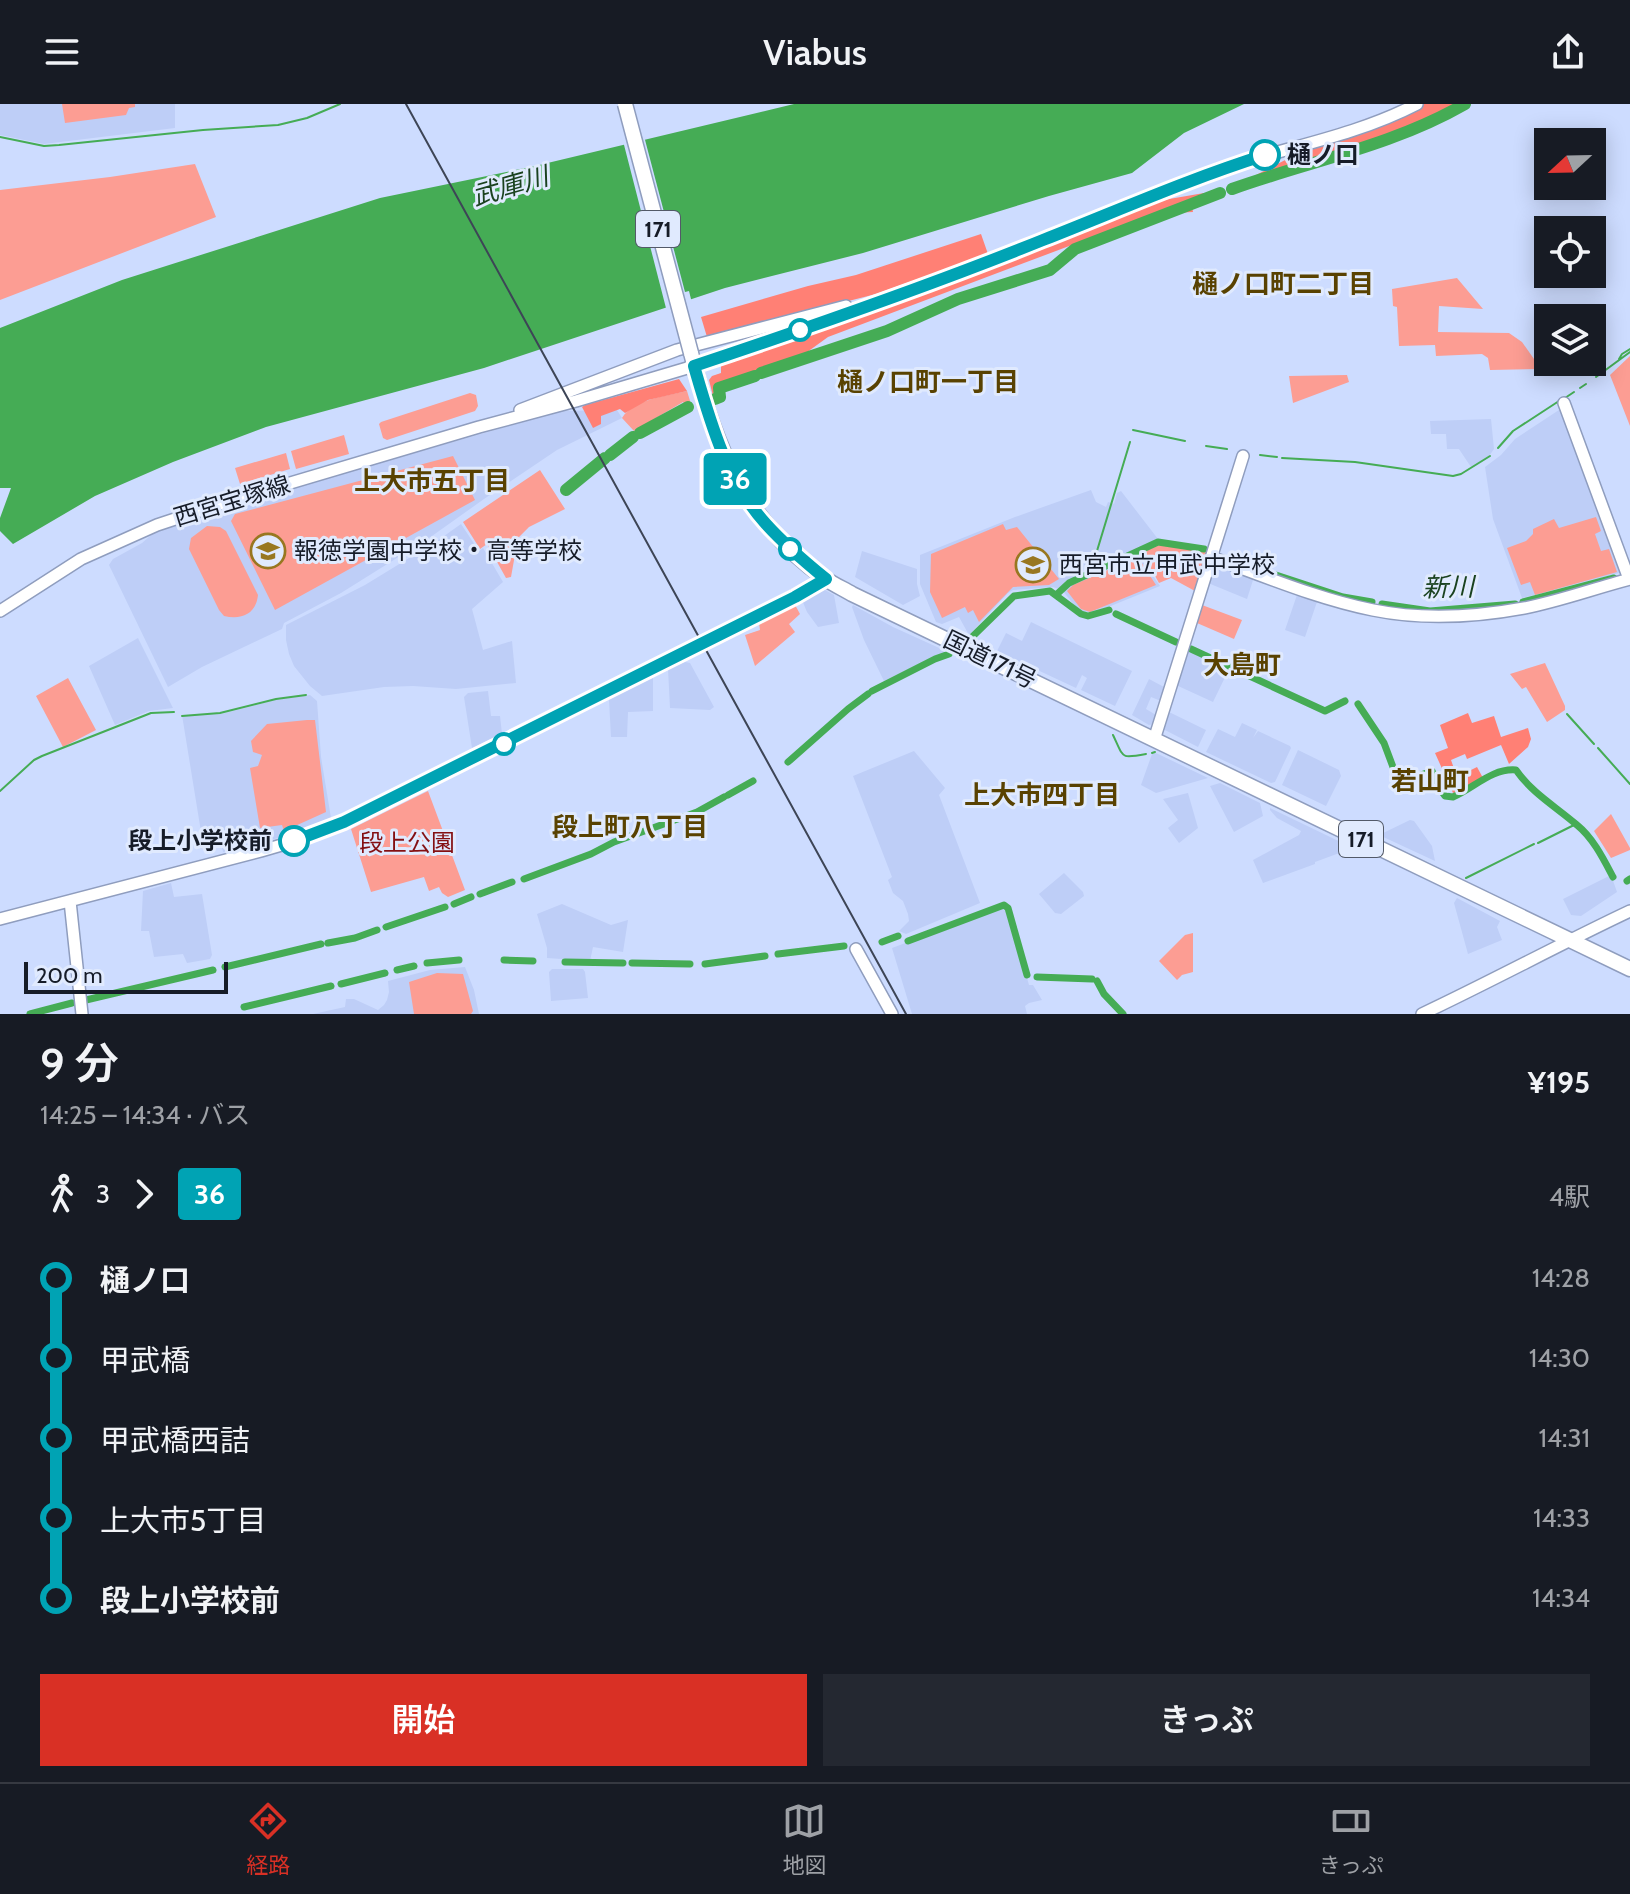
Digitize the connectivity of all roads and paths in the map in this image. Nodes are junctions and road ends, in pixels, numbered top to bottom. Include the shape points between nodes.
1 (625, 104) edge
2 (1417, 104) edge
3 (882, 299) junction
4 (692, 359) junction
5 (1564, 403) dead end
6 (479, 427) junction
7 (1243, 456) dead end
8 (1211, 557) junction
9 (826, 579) junction
10 (1630, 579) edge
11 (0, 611) edge
12 (1154, 740) junction
13 (70, 901) junction
14 (1630, 911) edge
15 (1630, 918) edge
16 (0, 919) edge
17 (1572, 941) junction
18 (856, 949) dead end
19 (1630, 969) edge
20 (82, 1014) edge
21 (892, 1014) edge
22 (1422, 1014) edge

1 - 4 highway, 国道171号 / 171, bridge
2 - 3 street, 西宮宝塚線 via 1351,132 1223,168
3 - 4 street, 西宮宝塚線 via 790,334
3 - 6 street, 西宮宝塚線 via 677,350
4 - 6 street, 西宮宝塚線 via 576,401
4 - 9 highway, 国道171号 / 171 via 710,422 739,486 764,522
5 - 10 street
6 - 11 street, 西宮宝塚線 via 157,525 81,559
7 - 8 street
8 - 10 street via 1340,601 1415,615 1522,608
8 - 12 street
9 - 12 highway, 国道171号 / 171
9 - 13 street via 344,822 292,842
12 - 17 highway, 国道171号 / 171
13 - 16 street
13 - 20 street
14 - 17 street
15 - 17 street
17 - 19 highway, 国道171号 / 171
17 - 22 street
18 - 21 street

